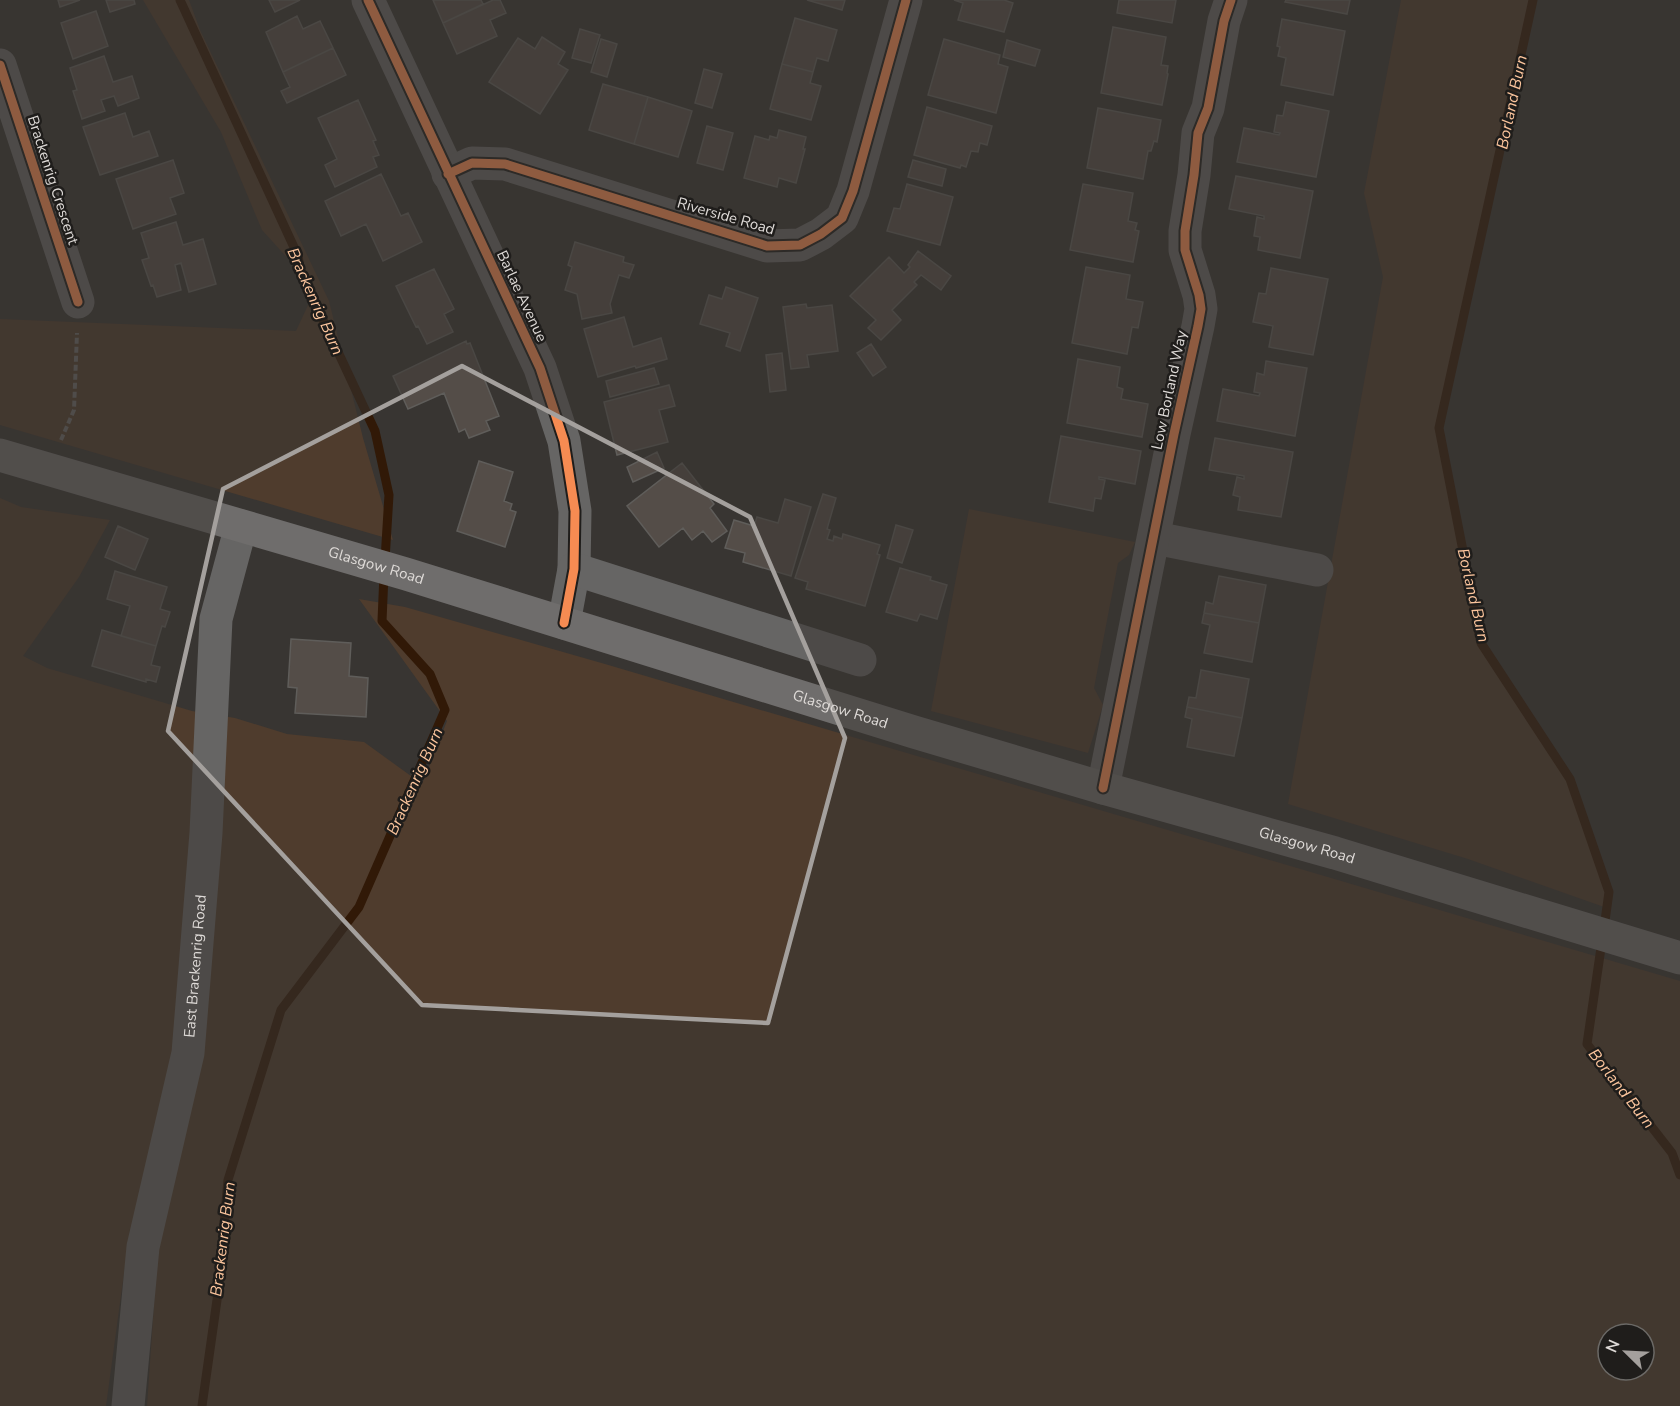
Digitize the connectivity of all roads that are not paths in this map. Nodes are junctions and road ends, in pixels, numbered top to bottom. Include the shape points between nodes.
1 (369, 0) edge
2 (906, 0) edge
3 (1231, 0) edge
4 (0, 65) edge
5 (448, 174) junction
6 (78, 302) road end
7 (0, 455) edge
8 (241, 526) junction
9 (1155, 538) junction
10 (574, 569) junction
11 (1317, 570) dead end
12 (564, 623) junction
13 (860, 660) dead end
14 (1103, 788) junction
15 (1680, 958) edge
16 (128, 1406) edge

1 - 5 street, Barlae Avenue
2 - 5 street, Riverside Road via 842,218 800,244 767,246 505,164 472,163
3 - 9 street, Low Borland Way via 1195,151 1185,250 1201,309
4 - 6 street, Brackenrig Crescent via 50,264
5 - 10 street, Barlae Avenue via 540,368 564,441 575,511
7 - 8 main road, Glasgow Road
8 - 12 main road, Glasgow Road
8 - 16 street, East Brackenrig Road via 216,619 206,834 188,1053 143,1247
9 - 11 street
9 - 14 street, Low Borland Way
10 - 12 street, Barlae Avenue
10 - 13 street
12 - 14 main road, Glasgow Road
14 - 15 main road, Glasgow Road via 1335,853

